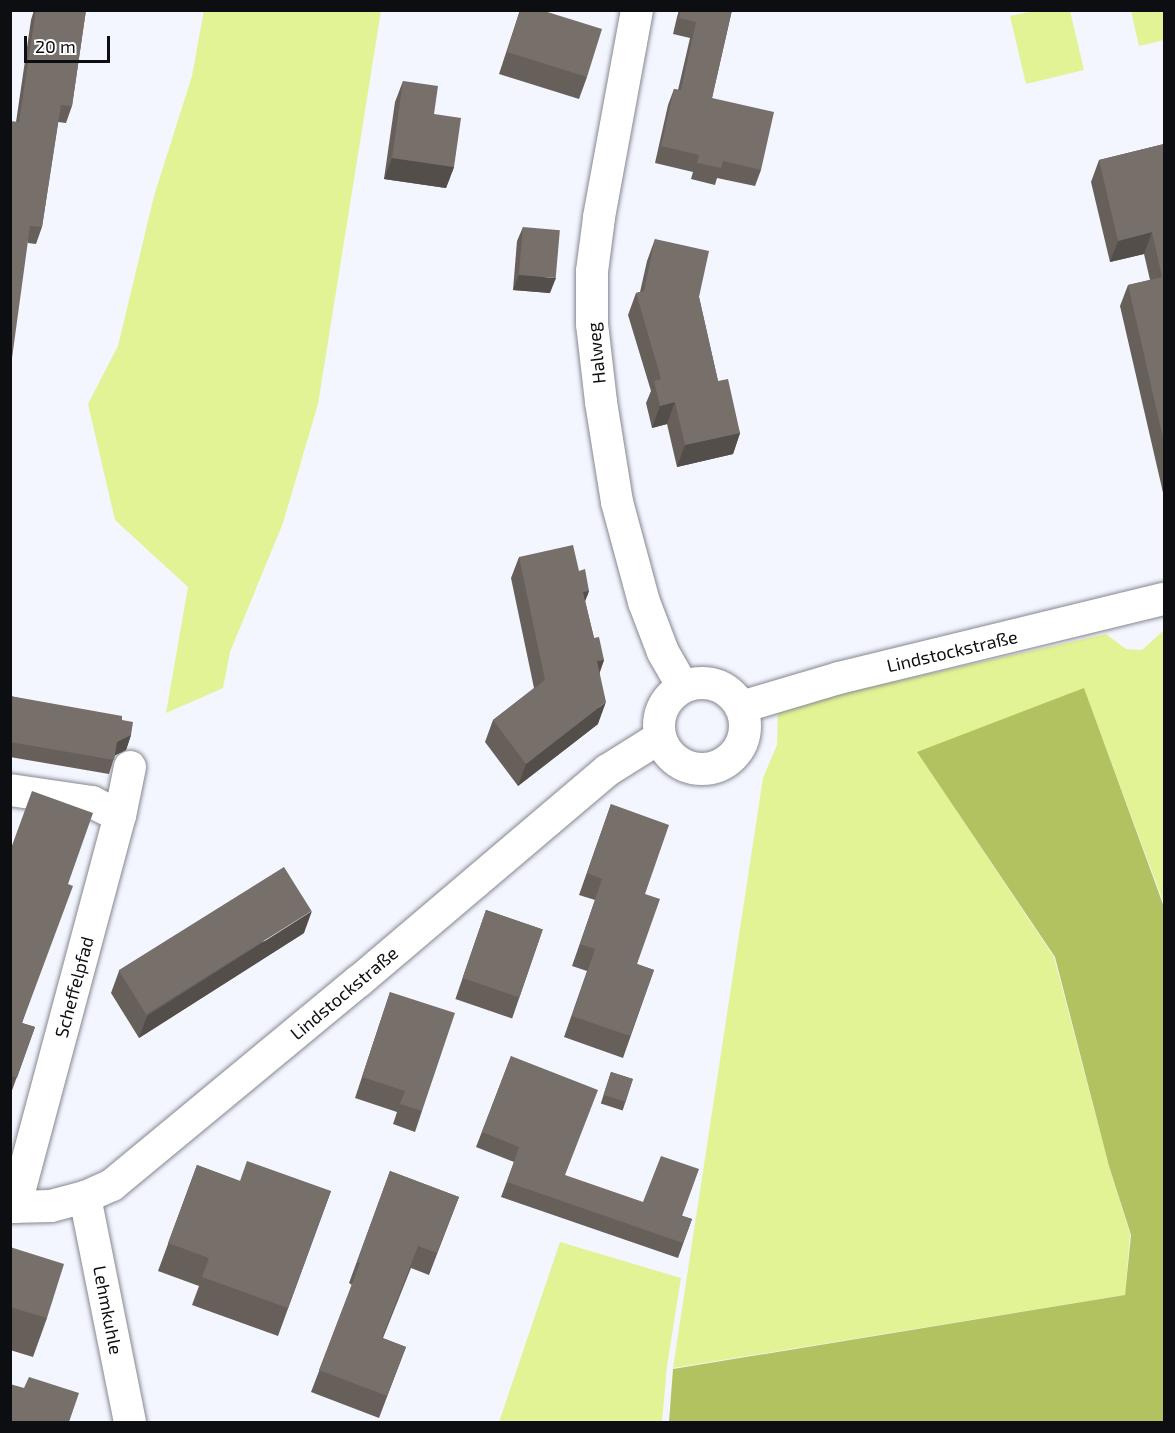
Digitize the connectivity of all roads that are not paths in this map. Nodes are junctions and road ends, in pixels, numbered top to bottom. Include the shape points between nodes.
1 (637, 10) edge
2 (1164, 599) edge
3 (682, 687) junction
4 (741, 707) junction
5 (660, 738) junction
6 (130, 767) dead end
7 (10, 790) edge
8 (120, 816) junction
9 (85, 1197) junction
10 (13, 1207) edge
11 (130, 1422) edge

1 - 3 street, Halweg via 599,218 592,271 592,324 617,502 644,602 663,652
2 - 4 street, Lindstockstraße via 839,678
3 - 4 street via 698,682 723,687
3 - 5 street via 669,698 659,716
4 - 5 street via 744,735 732,756 720,766 689,768 673,759
5 - 9 street, Lindstockstraße via 608,770 121,1177
6 - 8 street, Scheffelpfad
7 - 8 street via 92,802
8 - 10 street, Scheffelpfad
9 - 10 street, Lindstockstraße via 51,1206
9 - 11 street, Lehmkuhle

